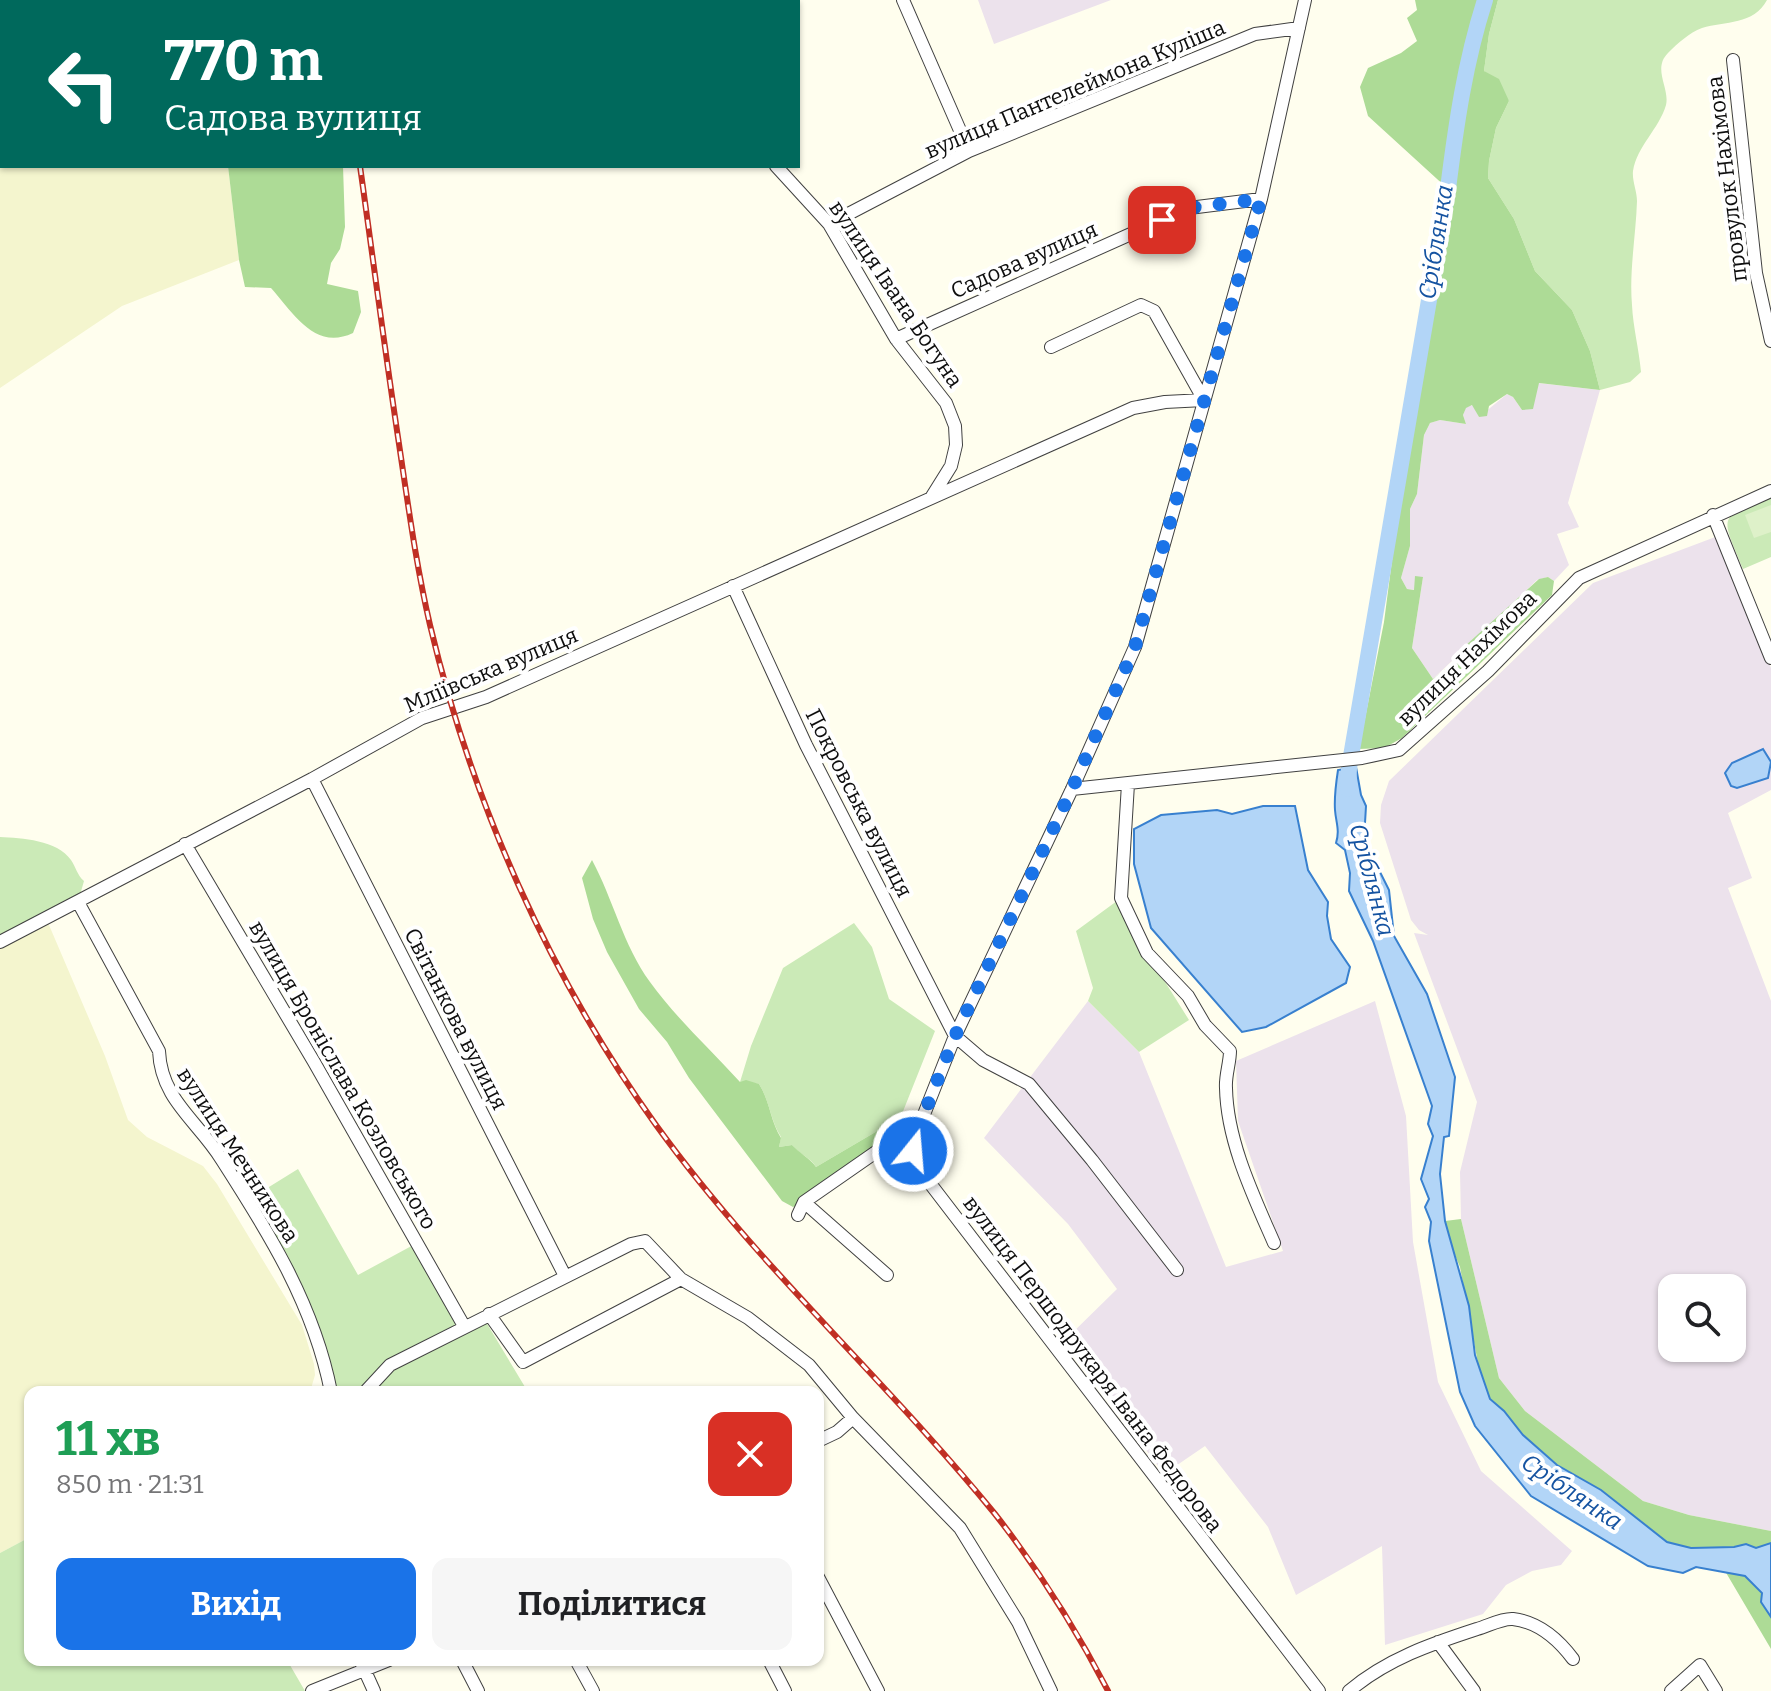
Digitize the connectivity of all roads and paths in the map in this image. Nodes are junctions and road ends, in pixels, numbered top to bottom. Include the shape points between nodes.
1 (903, 0) edge
2 (1305, 0) edge
3 (1299, 28) junction
4 (1733, 60) dead end
5 (969, 151) junction
6 (778, 168) edge
7 (1261, 199) junction
8 (829, 224) junction
9 (896, 339) junction
10 (1771, 341) edge
11 (1051, 347) dead end
12 (1204, 400) junction
13 (1771, 491) edge
14 (931, 498) junction
15 (1713, 515) junction
16 (733, 586) junction
17 (1771, 658) edge
18 (312, 779) junction
19 (1128, 784) junction
20 (1072, 789) junction
21 (185, 844) junction
22 (78, 902) junction
23 (0, 942) edge
24 (955, 1036) junction
25 (917, 1132) junction
26 (804, 1202) junction
27 (798, 1215) dead end
28 (1274, 1243) dead end
29 (1177, 1270) dead end
30 (887, 1275) dead end
31 (565, 1276) junction
32 (681, 1279) junction
33 (489, 1314) junction
34 (464, 1326) junction
35 (330, 1386) edge
36 (371, 1386) edge
37 (853, 1418) junction
38 (824, 1438) edge
39 (824, 1588) edge
40 (1438, 1642) junction
41 (1573, 1659) dead end
42 (362, 1666) edge
43 (465, 1666) edge
44 (579, 1666) edge
45 (772, 1666) edge
46 (312, 1691) edge
47 (374, 1691) edge
48 (478, 1691) edge
49 (593, 1691) edge
50 (785, 1691) edge
51 (878, 1691) edge
52 (1051, 1691) edge
53 (1319, 1691) edge
54 (1349, 1691) edge
55 (1474, 1691) edge
56 (1671, 1691) edge
57 (1716, 1691) edge

1 - 5 street
2 - 3 street, вулиця Першодрукаря Івана Федорова
3 - 5 street, вулиця Пантелеймона Куліша via 1255,34
3 - 7 street, вулиця Першодрукаря Івана Федорова
4 - 10 street, провулок Нахімова via 1756,273
5 - 8 street, вулиця Пантелеймона Куліша
6 - 8 street, вулиця Івана Богуна
7 - 9 street, Садова вулиця via 1189,208
7 - 12 street, вулиця Першодрукаря Івана Федорова
8 - 9 street, вулиця Івана Богуна
9 - 14 street, вулиця Івана Богуна via 946,403 955,426 951,466
11 - 12 street via 1141,305 1154,311
12 - 14 street via 1133,408
12 - 20 street, вулиця Першодрукаря Івана Федорова via 1135,647
13 - 15 street, вулиця Нахімова
14 - 16 street, Мліївська вулиця
15 - 17 street
15 - 19 street, вулиця Нахімова via 1579,578 1488,671 1399,750
16 - 18 street, Мліївська вулиця via 486,697 422,718
16 - 24 street, Покровська вулиця via 806,745
18 - 21 street, Мліївська вулиця
18 - 31 street, Світанкова вулиця
19 - 20 street, вулиця Нахімова
19 - 28 street via 1121,898 1147,953 1230,1051 1225,1085 1232,1125
20 - 24 street, вулиця Першодрукаря Івана Федорова
21 - 22 street, Мліївська вулиця
21 - 34 street, вулиця Броніслава Козловського
22 - 23 street, Мліївська вулиця
22 - 35 street, вулиця Мечникова via 159,1051 160,1070 177,1106 220,1156 307,1308
24 - 25 street, вулиця Першодрукаря Івана Федорова
24 - 29 street via 983,1060 1029,1084
25 - 26 street via 886,1145
25 - 53 street, вулиця Першодрукаря Івана Федорова via 913,1151 919,1169
26 - 27 street
26 - 30 street
31 - 32 street via 645,1241
31 - 33 street
32 - 33 street via 523,1362
32 - 37 street via 748,1318 809,1365
33 - 34 street
34 - 36 street via 390,1365
37 - 38 street
37 - 52 street via 960,1528 1018,1622
39 - 51 street
40 - 41 street via 1509,1619 1548,1632
40 - 54 street via 1404,1655
40 - 55 street
42 - 46 street
42 - 47 street
43 - 48 street
44 - 49 street
45 - 50 street
56 - 57 street via 1700,1665

